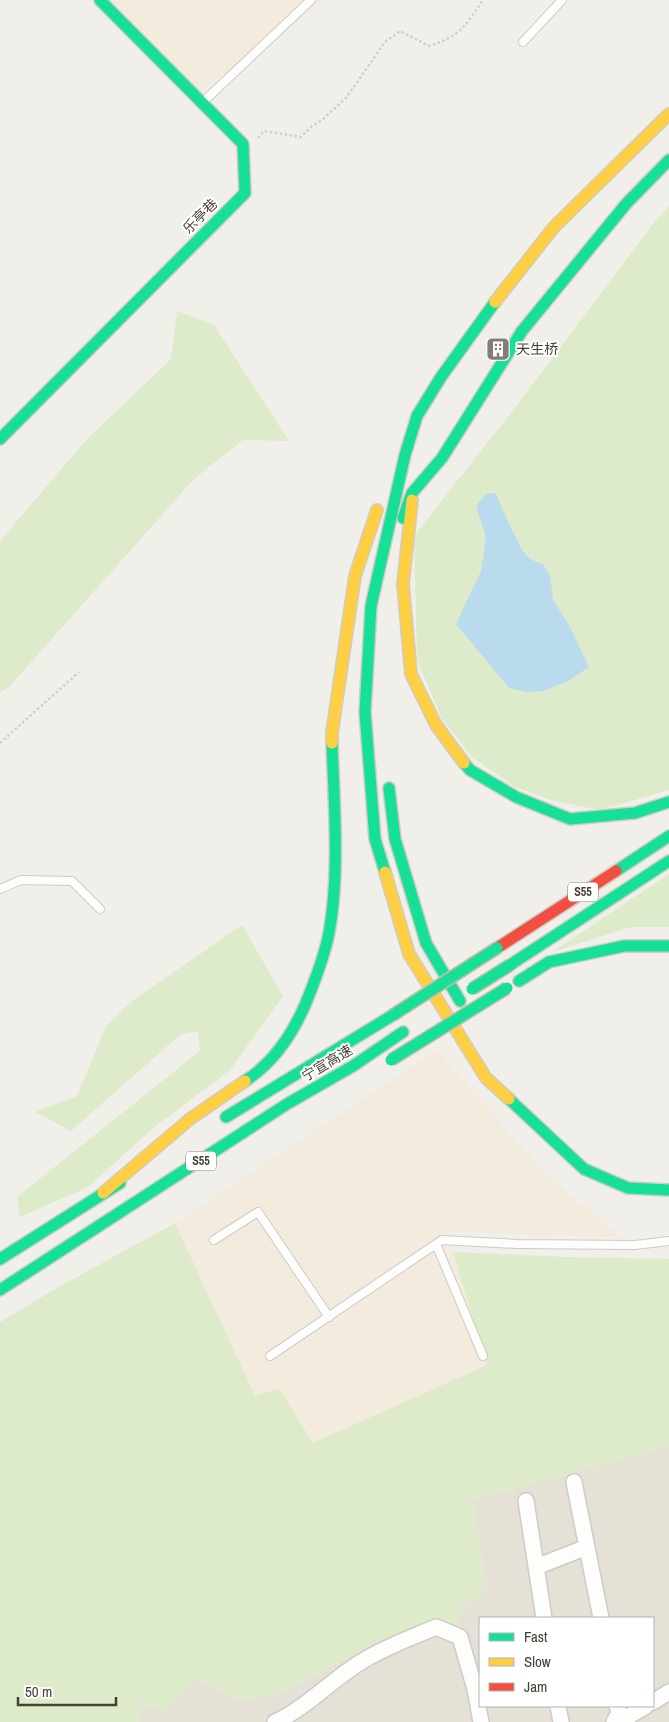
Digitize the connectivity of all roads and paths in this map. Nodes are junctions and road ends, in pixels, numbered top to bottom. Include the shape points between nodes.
1 (100, 0) edge
2 (311, 0) edge
3 (483, 0) edge
4 (562, 0) edge
5 (523, 42) dead end
6 (202, 104) junction
7 (669, 114) edge
8 (243, 144) junction
9 (669, 160) edge
10 (0, 439) edge
11 (405, 455) junction
12 (412, 493) junction
13 (391, 570) dead end
14 (79, 672) dead end
15 (0, 743) edge
16 (387, 773) dead end
17 (669, 802) edge
18 (669, 836) edge
19 (669, 861) edge
20 (0, 889) edge
21 (100, 909) dead end
22 (669, 946) edge
23 (436, 1012) dead end
24 (474, 1024) dead end
25 (407, 1030) dead end
26 (387, 1062) dead end
27 (315, 1101) dead end
28 (220, 1121) dead end
29 (162, 1157) dead end
30 (179, 1175) junction
31 (646, 1177) dead end
32 (669, 1179) edge
33 (669, 1190) edge
34 (104, 1193) junction
35 (214, 1240) dead end
36 (669, 1241) edge
37 (436, 1244) junction
38 (0, 1259) edge
39 (0, 1290) edge
40 (328, 1316) junction
41 (270, 1356) dead end
42 (483, 1356) dead end
43 (574, 1482) dead end
44 (526, 1501) dead end
45 (587, 1547) junction
46 (536, 1567) junction
47 (544, 1617) edge
48 (601, 1617) edge
49 (669, 1692) edge
50 (654, 1701) edge
51 (558, 1707) edge
52 (618, 1707) edge
53 (644, 1707) edge
54 (275, 1722) edge
55 (481, 1722) edge
56 (561, 1722) edge
57 (614, 1722) edge
58 (619, 1722) edge

1 - 6 main road
2 - 6 lane
3 - 8 path via 464,29 446,40 429,46 400,30 385,42 346,98 301,136 264,131 256,141
4 - 5 lane
6 - 8 main road
7 - 11 main road via 554,227 515,275 441,377 417,416
8 - 10 main road, 乐亭巷 via 245,193
9 - 12 main road via 626,204 522,331 442,458
11 - 33 main road via 370,606 365,712 375,839 409,954 486,1078 584,1170 628,1188
11 - 34 main road via 382,498 355,576 332,733 334,872 329,932 316,978 298,1021 279,1050 256,1074 190,1119
12 - 13 main road via 394,545
12 - 17 main road via 402,584 411,674 436,725 470,770 516,797 570,819 635,813
14 - 15 path
16 - 24 main road via 395,839 426,943
18 - 28 main road, 宁宣高速 / S55, bridge via 393,1015
19 - 23 main road, S55, bridge
20 - 21 lane via 21,880 72,881
22 - 26 main road, bridge via 624,946 549,962
25 - 30 main road, 宁宣高速 / S55
27 - 30 main road
29 - 34 main road
30 - 39 main road, 宁宣高速 / S55
31 - 32 main road
34 - 38 main road
35 - 40 lane via 258,1212
36 - 37 lane via 625,1245 442,1240
37 - 40 lane
37 - 42 lane
40 - 41 lane
43 - 45 street
44 - 46 street
45 - 46 street
45 - 48 street
46 - 47 street
49 - 50 street
51 - 56 street
52 - 57 street
53 - 58 street
54 - 55 street via 366,1659 436,1627 460,1637

